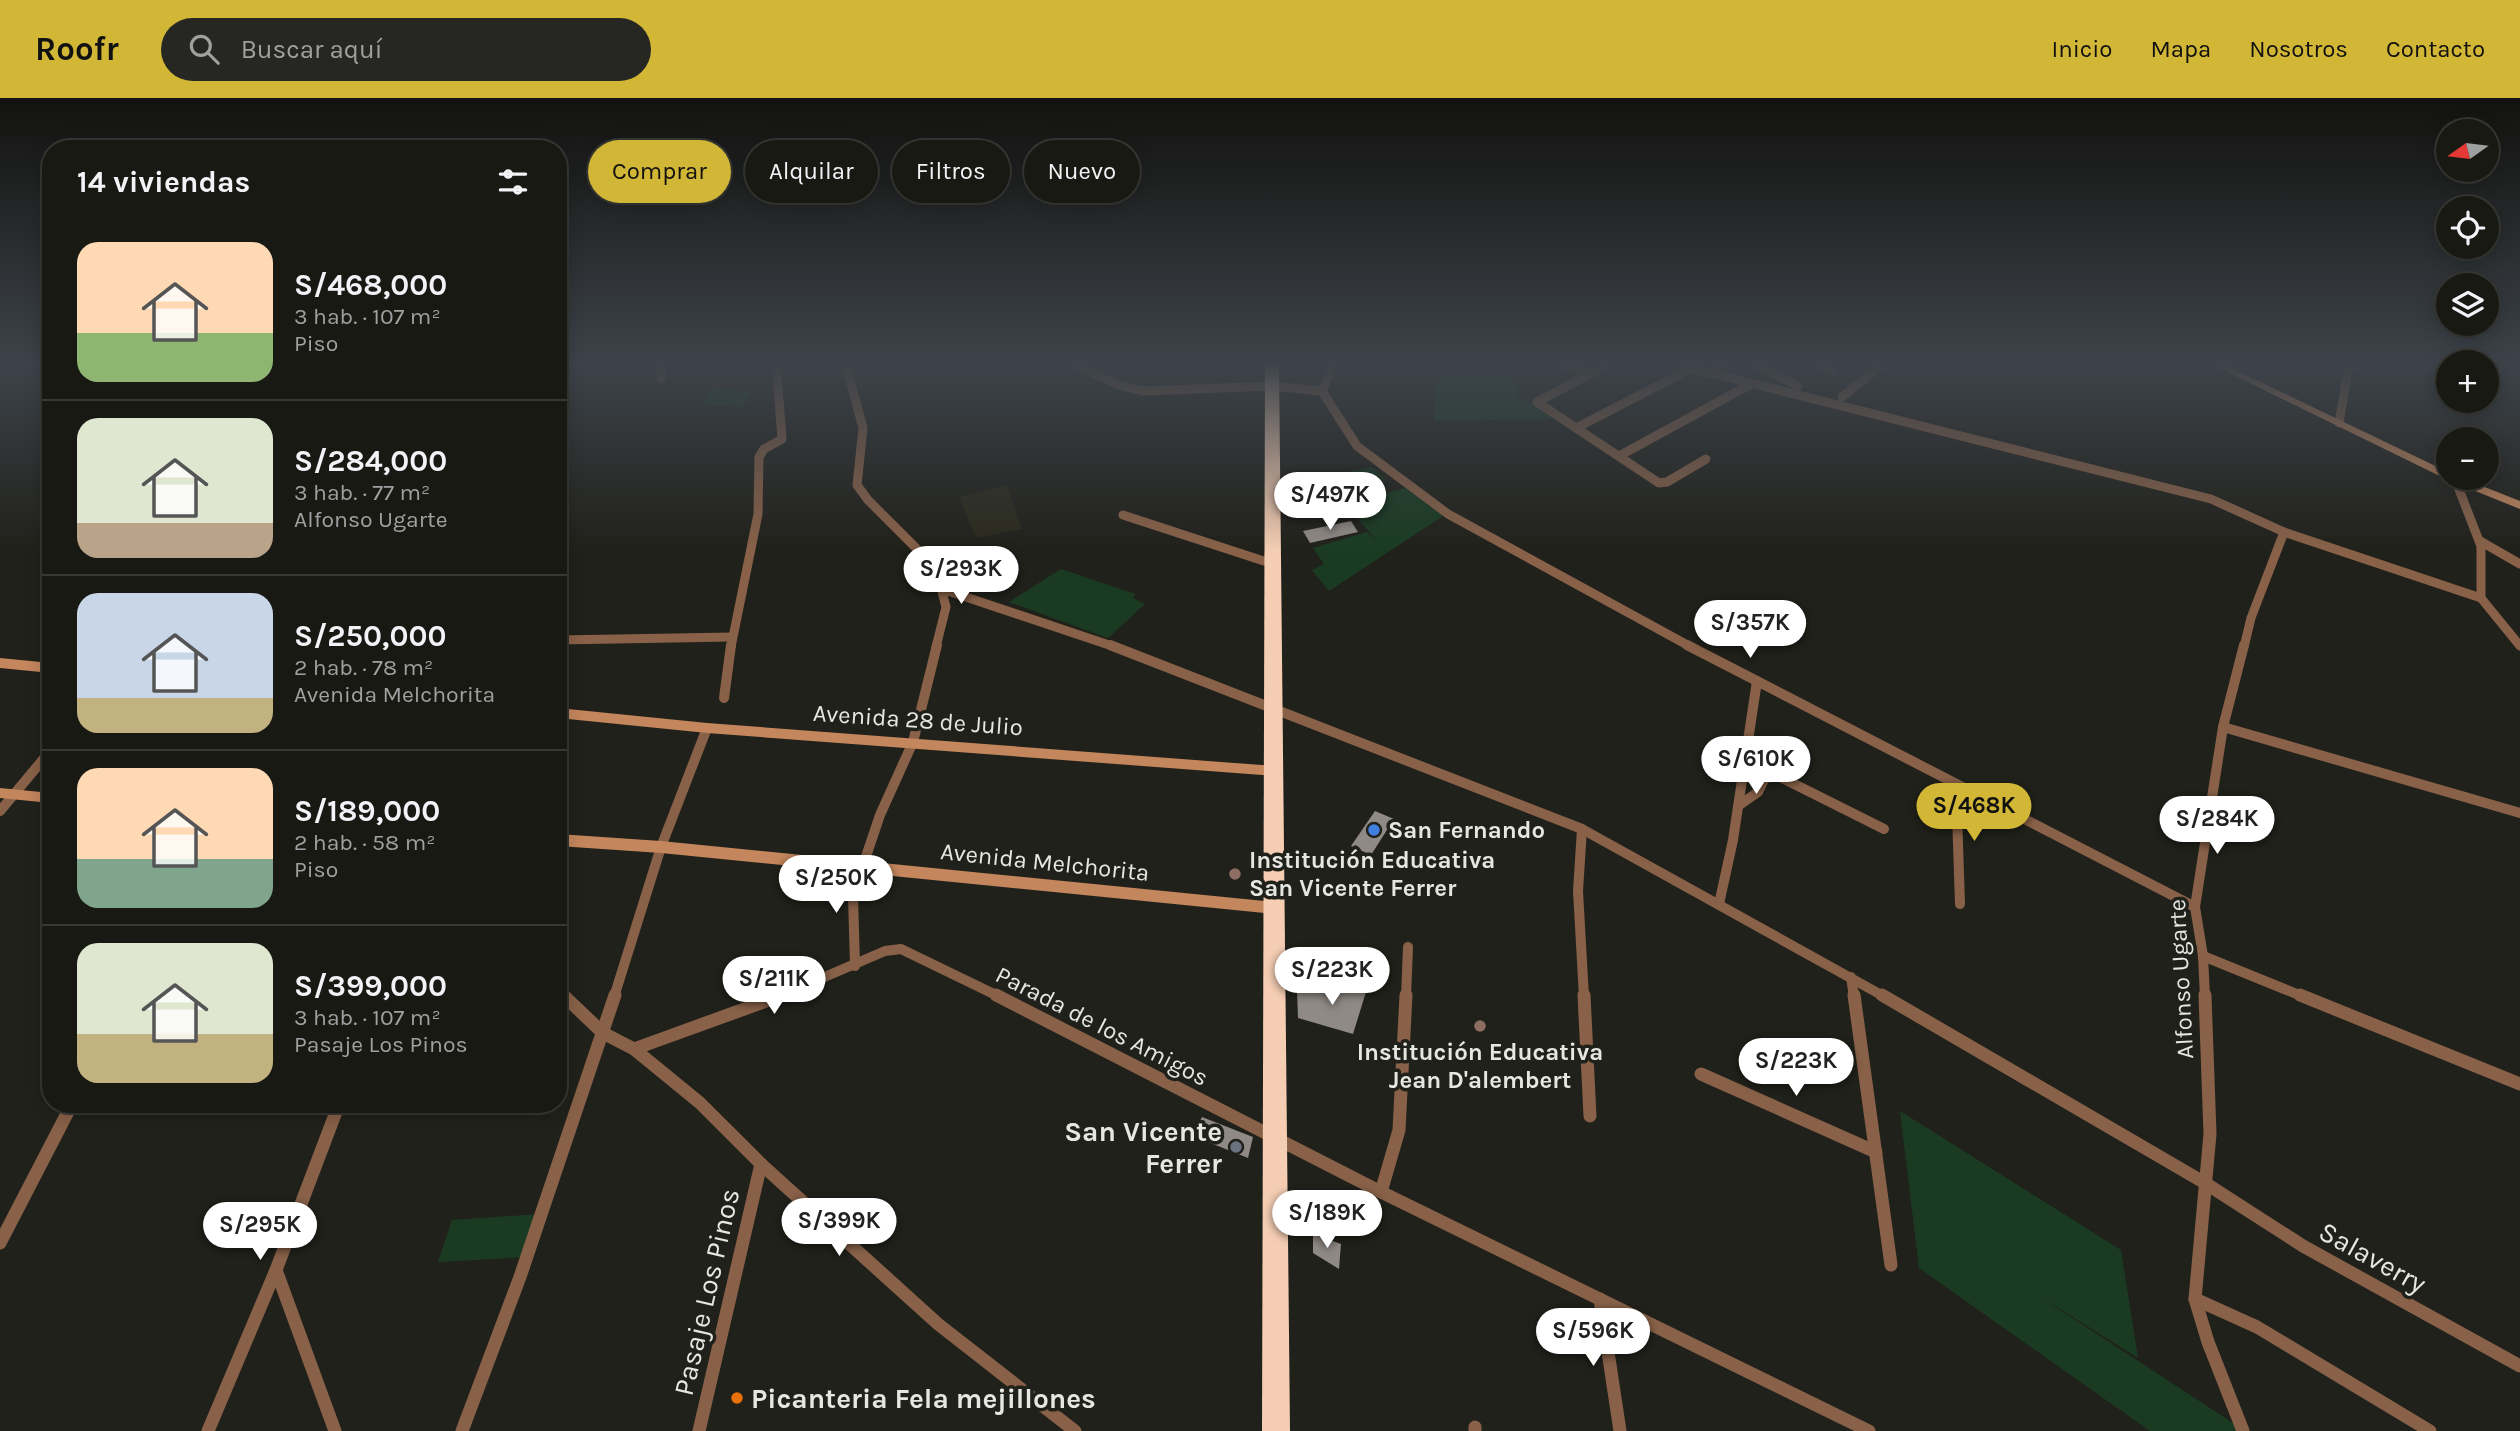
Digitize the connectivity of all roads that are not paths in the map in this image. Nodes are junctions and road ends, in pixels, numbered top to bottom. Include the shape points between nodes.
1 (781, 427) edge
2 (862, 427) edge
3 (1272, 427) edge
4 (1345, 427) edge
5 (1672, 427) edge
6 (1924, 427) edge
7 (2348, 427) edge
8 (1576, 428) edge
9 (1619, 456) junction
10 (1706, 458) dead end
11 (2436, 470) edge
12 (2457, 490) edge
13 (2482, 490) edge
14 (2520, 505) edge
15 (1123, 514) dead end
16 (2284, 532) junction
17 (2480, 541) junction
18 (1272, 564) junction
19 (2520, 564) edge
20 (945, 590) junction
21 (2482, 598) junction
22 (732, 637) junction
23 (567, 640) edge
24 (2520, 646) edge
25 (0, 663) edge
26 (42, 667) edge
27 (1756, 681) junction
28 (724, 698) dead end
29 (1273, 709) junction
30 (567, 714) edge
31 (2223, 727) junction
32 (707, 728) junction
33 (913, 742) junction
34 (42, 759) edge
35 (1274, 771) junction
36 (1956, 784) junction
37 (7, 794) edge
38 (42, 797) edge
39 (1738, 806) junction
40 (0, 811) edge
41 (2520, 813) edge
42 (1884, 828) dead end
43 (1582, 829) junction
44 (567, 841) edge
45 (661, 847) junction
46 (860, 867) junction
47 (1719, 904) junction
48 (1960, 904) dead end
49 (2195, 907) junction
50 (1275, 908) junction
51 (1408, 947) dead end
52 (2203, 956) junction
53 (855, 966) junction
54 (1851, 976) junction
55 (567, 1000) edge
56 (603, 1033) junction
57 (634, 1049) junction
58 (1701, 1074) dead end
59 (2520, 1084) edge
60 (67, 1113) edge
61 (336, 1113) edge
62 (1590, 1116) dead end
63 (1274, 1136) junction
64 (1876, 1152) junction
65 (761, 1164) junction
66 (2205, 1183) junction
67 (1381, 1192) junction
68 (0, 1243) edge
69 (1891, 1265) dead end
70 (276, 1270) junction
71 (1600, 1299) junction
72 (2195, 1299) junction
73 (2520, 1366) edge
74 (208, 1431) edge
75 (335, 1431) edge
76 (462, 1431) edge
77 (699, 1431) edge
78 (1075, 1431) edge
79 (1276, 1431) edge
80 (1620, 1431) edge
81 (1869, 1431) edge
82 (2243, 1431) edge
83 (2430, 1431) edge

1 - 22 street via 782,439 759,457 758,514
2 - 20 street via 858,485 915,545
3 - 18 highway
4 - 27 street via 1357,446 1448,514
5 - 9 street
6 - 16 street via 2211,499
7 - 11 main road
8 - 9 street
9 - 10 street via 1662,484
12 - 17 street
13 - 14 main road
15 - 18 street
16 - 21 street
16 - 31 street, Alfonso Ugarte via 2251,618
17 - 19 street
17 - 21 street
18 - 29 highway
20 - 29 street, Salaverry via 1076,632
20 - 33 street via 946,607
21 - 24 street
22 - 23 street
22 - 28 street
25 - 26 main road
27 - 36 street
27 - 39 street
29 - 35 highway
29 - 43 street, Salaverry
30 - 32 main road, Avenida 28 de Julio
31 - 41 street
31 - 49 street, Alfonso Ugarte
32 - 33 main road, Avenida 28 de Julio
32 - 45 street
33 - 35 main road, Avenida 28 de Julio
33 - 46 street
34 - 37 street
35 - 50 highway
36 - 48 street
36 - 49 street
37 - 38 main road
37 - 40 street
39 - 42 street via 1758,792 1765,778 1778,776
39 - 47 street
43 - 47 street, Salaverry
43 - 62 street via 1578,891
44 - 45 main road, Avenida Melchorita
45 - 46 main road, Avenida Melchorita
45 - 56 street
46 - 50 main road, Avenida Melchorita
46 - 53 street via 853,895
47 - 54 street, Salaverry
49 - 52 street, Alfonso Ugarte
50 - 63 highway
51 - 67 street via 1399,1130
52 - 59 street
52 - 66 street, Alfonso Ugarte via 2210,1134
53 - 57 street
53 - 63 street, Parada de los Amigos via 885,951 912,952
54 - 64 street
54 - 66 street, Salaverry
55 - 56 street
56 - 57 street
56 - 76 street
57 - 65 street via 700,1103
58 - 64 street
60 - 68 street
61 - 70 street
63 - 67 street, Parada de los Amigos
63 - 79 highway
64 - 69 street
65 - 77 street, Pasaje Los Pinos
65 - 78 street via 938,1324
66 - 72 street, Alfonso Ugarte
66 - 73 street, Salaverry via 2303,1246
67 - 71 street, Parada de los Amigos
70 - 74 street
70 - 75 street
71 - 80 street
71 - 81 street, Parada de los Amigos
72 - 82 street
72 - 83 street via 2257,1327

